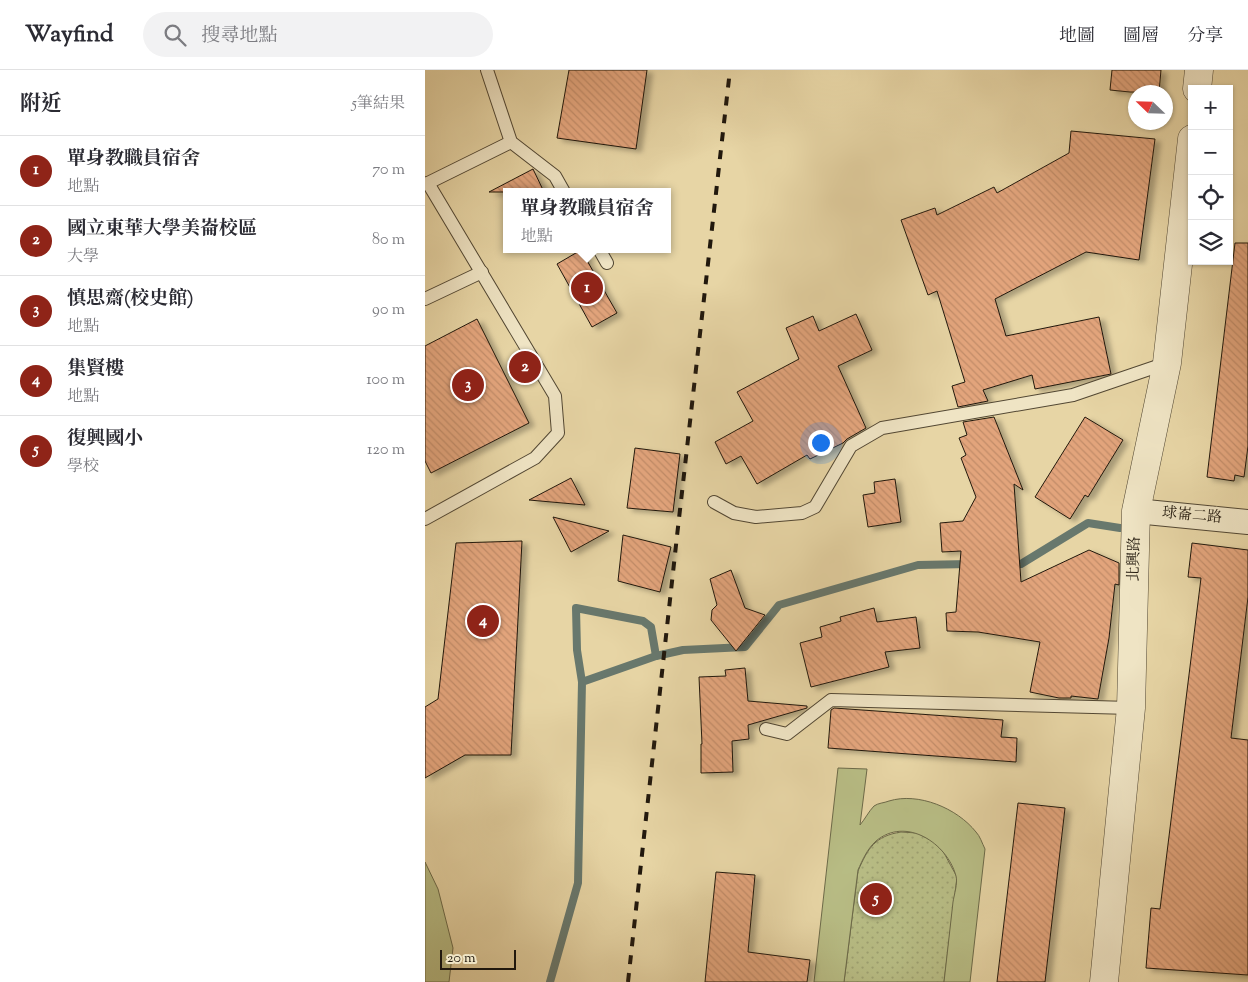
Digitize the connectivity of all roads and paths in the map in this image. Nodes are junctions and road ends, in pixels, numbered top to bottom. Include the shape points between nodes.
1 (487, 70) edge
2 (1199, 70) edge
3 (1197, 85) edge
4 (511, 142) junction
5 (1188, 175) edge
6 (427, 184) edge
7 (562, 188) edge
8 (601, 253) edge
9 (607, 263) dead end
10 (482, 272) junction
11 (425, 299) edge
12 (1167, 363) junction
13 (714, 502) dead end
14 (1136, 511) junction
15 (425, 519) edge
16 (1248, 522) edge
17 (1131, 708) junction
18 (766, 729) dead end
19 (1104, 982) edge

1 - 4 lane
2 - 3 street
4 - 6 lane
4 - 7 lane via 555,176
5 - 12 street, 北興路
6 - 10 lane
8 - 9 lane
10 - 11 lane
10 - 15 lane via 555,396 557,433 535,458
12 - 13 lane via 1073,395 882,428 851,446 815,507 801,514 756,517 734,513
12 - 14 street, 北興路
14 - 16 street, 球崙二路
14 - 17 street, 北興路
17 - 18 lane via 831,700 787,734
17 - 19 street, 北興路

